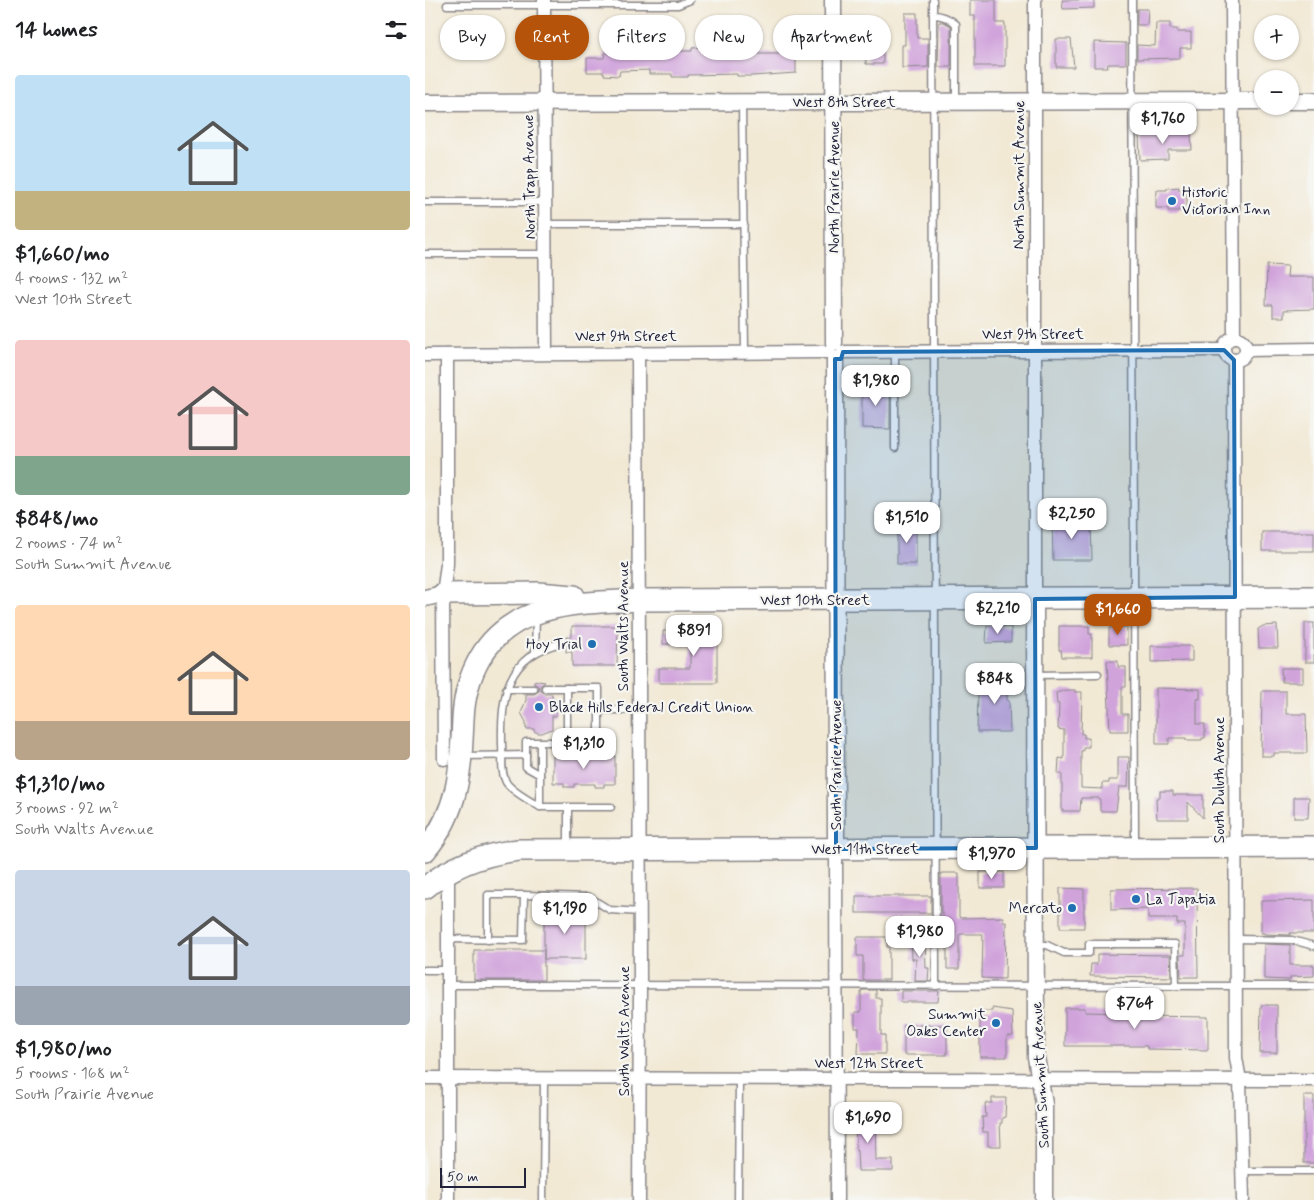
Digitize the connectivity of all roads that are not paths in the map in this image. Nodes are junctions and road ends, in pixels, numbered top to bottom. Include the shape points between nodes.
1 (690, 0) edge
2 (833, 0) edge
3 (933, 0) edge
4 (1035, 0) edge
5 (1132, 0) edge
6 (1232, 0) edge
7 (544, 2) edge
8 (447, 5) dead end
9 (933, 15) junction
10 (1232, 101) junction
11 (1254, 101) edge
12 (1299, 101) edge
13 (1314, 101) edge
14 (742, 102) junction
15 (834, 102) junction
16 (933, 102) junction
17 (956, 102) junction
18 (1036, 102) junction
19 (1133, 102) junction
20 (425, 103) edge
21 (544, 103) junction
22 (425, 202) edge
23 (546, 202) junction
24 (546, 224) junction
25 (743, 224) junction
26 (425, 254) edge
27 (546, 254) junction
28 (1234, 338) junction
29 (1314, 349) edge
30 (1133, 350) junction
31 (1224, 350) junction
32 (1246, 350) junction
33 (835, 351) junction
34 (895, 351) junction
35 (933, 351) junction
36 (1034, 351) junction
37 (745, 352) junction
38 (546, 353) junction
39 (637, 353) junction
40 (425, 354) edge
41 (447, 354) junction
42 (1235, 360) junction
43 (895, 448) dead end
44 (434, 596) edge
45 (1235, 597) junction
46 (1314, 597) edge
47 (1134, 598) junction
48 (935, 599) junction
49 (1035, 599) junction
50 (639, 600) junction
51 (835, 600) junction
52 (536, 612) junction
53 (561, 643) dead end
54 (535, 653) junction
55 (1098, 674) dead end
56 (1035, 675) junction
57 (534, 688) dead end
58 (545, 688) dead end
59 (567, 688) junction
60 (506, 689) junction
61 (599, 710) junction
62 (640, 710) junction
63 (540, 742) junction
64 (567, 742) junction
65 (526, 755) junction
66 (503, 756) junction
67 (453, 758) junction
68 (540, 775) junction
69 (540, 807) junction
70 (568, 808) junction
71 (611, 808) dead end
72 (1236, 847) junction
73 (1314, 847) edge
74 (935, 848) junction
75 (1036, 848) junction
76 (1135, 848) junction
77 (568, 849) junction
78 (836, 849) junction
79 (640, 850) junction
80 (425, 851) edge
81 (448, 873) junction
82 (425, 888) edge
83 (524, 895) junction
84 (640, 912) junction
85 (448, 939) junction
86 (488, 940) junction
87 (1236, 940) junction
88 (1036, 945) junction
89 (1314, 946) edge
90 (425, 970) edge
91 (448, 970) junction
92 (448, 985) junction
93 (640, 985) junction
94 (836, 985) junction
95 (1036, 985) junction
96 (936, 986) junction
97 (1176, 986) junction
98 (1236, 986) junction
99 (1314, 986) edge
100 (425, 1078) edge
101 (449, 1078) junction
102 (544, 1079) junction
103 (640, 1079) junction
104 (739, 1079) junction
105 (1040, 1079) junction
106 (836, 1080) junction
107 (1240, 1080) junction
108 (1314, 1080) edge
109 (1244, 1171) junction
110 (1314, 1171) edge
111 (448, 1200) edge
112 (543, 1200) edge
113 (639, 1200) edge
114 (738, 1200) edge
115 (837, 1200) edge
116 (1044, 1200) edge
117 (1243, 1200) edge

1 - 7 lane via 678,5
2 - 15 street, North Prairie Avenue
3 - 9 lane
4 - 18 street, North Summit Avenue
5 - 19 lane
6 - 10 street
7 - 8 lane
7 - 21 street, North Trapp Avenue
9 - 16 lane
9 - 17 lane via 946,17 956,24
10 - 11 street, West 8th Street
10 - 19 street, West 8th Street
10 - 28 street
12 - 13 street
14 - 15 street, West 8th Street
14 - 21 street, West 8th Street
14 - 25 lane
15 - 16 street, West 8th Street
15 - 33 street, North Prairie Avenue
16 - 17 street, West 8th Street
16 - 35 lane
17 - 18 street, West 8th Street
18 - 19 street, West 8th Street
18 - 36 street, North Summit Avenue
19 - 30 lane
20 - 21 street, West 8th Street
21 - 23 street, North Trapp Avenue
22 - 23 lane
23 - 24 street, North Trapp Avenue
24 - 25 lane
24 - 27 street, North Trapp Avenue
25 - 37 lane
26 - 27 lane
27 - 38 street, North Trapp Avenue
28 - 31 street via 1228,340
28 - 32 street via 1241,340
29 - 32 street
30 - 31 street, West 9th Street
30 - 36 street, West 9th Street
30 - 47 lane
31 - 42 street via 1226,356
32 - 42 street
33 - 34 street, West 9th Street
33 - 37 street, West 9th Street
33 - 51 street, South Prairie Avenue
34 - 35 street, West 9th Street
34 - 43 lane
35 - 36 street, West 9th Street
35 - 48 lane
36 - 49 street, South Summit Avenue
37 - 39 street, West 9th Street
38 - 39 street, West 9th Street
38 - 41 street, West 9th Street
39 - 50 street, South Walts Avenue
40 - 41 street, West 9th Street
41 - 44 street via 447,564
42 - 45 street, South Duluth Avenue
44 - 50 main road via 538,594
44 - 67 street
45 - 46 main road, West 10th Street
45 - 47 main road, West 10th Street
45 - 72 street, South Duluth Avenue
47 - 49 main road, West 10th Street
47 - 76 lane
48 - 49 main road, West 10th Street
48 - 51 main road, West 10th Street
48 - 74 lane
49 - 56 street, South Summit Avenue
50 - 51 main road, West 10th Street
50 - 52 main road, West 10th Street via 581,603
50 - 62 street, South Walts Avenue
51 - 78 street, South Prairie Avenue
52 - 54 lane
52 - 67 main road, West 10th Street via 496,636 473,670
53 - 54 lane
54 - 60 lane via 512,674
55 - 56 lane
56 - 75 street, South Summit Avenue
57 - 60 lane
58 - 59 lane
59 - 61 lane via 599,688
59 - 64 lane
60 - 66 lane via 501,711
61 - 62 lane
61 - 64 lane via 599,742
62 - 79 street, South Walts Avenue
63 - 64 lane
63 - 65 lane via 526,742
63 - 68 lane
65 - 66 lane
65 - 68 lane via 526,767
66 - 67 lane
66 - 69 lane via 507,784
67 - 80 main road, West 10th Street via 458,785 450,809
68 - 69 lane
69 - 70 lane
70 - 71 lane
70 - 77 lane
72 - 73 main road, West 11th Street
72 - 76 main road, West 11th Street
72 - 87 street, South Duluth Avenue
74 - 75 main road, West 11th Street
74 - 78 main road, West 11th Street
74 - 96 lane
75 - 76 main road, West 11th Street
75 - 88 street, South Summit Avenue
77 - 79 main road, West 11th Street
77 - 81 main road, West 11th Street via 519,850 482,856
78 - 79 main road, West 11th Street
78 - 94 street, South Prairie Avenue
79 - 84 street, South Walts Avenue
81 - 82 main road, West 11th Street
81 - 85 street
83 - 84 lane via 589,897 610,910
83 - 86 lane via 523,940
83 - 86 lane via 488,896
84 - 93 street, South Walts Avenue
85 - 86 lane
85 - 91 street
87 - 89 lane via 1292,940
87 - 98 street, South Duluth Avenue
88 - 95 street, South Summit Avenue
88 - 97 lane via 1047,945 1064,953 1089,953 1089,944 1175,944
90 - 91 lane
91 - 92 street
92 - 93 lane
92 - 101 street
93 - 94 lane
93 - 103 street, South Walts Avenue
94 - 96 lane
94 - 106 street, South Prairie Avenue
95 - 96 lane
95 - 97 lane
95 - 105 street, South Summit Avenue via 1036,1057
97 - 98 lane
98 - 99 lane
98 - 107 street, South Duluth Avenue via 1236,1058
100 - 101 street, West 12th Street
101 - 102 street, West 12th Street
101 - 111 street
102 - 103 street, West 12th Street
102 - 112 lane
103 - 104 street, West 12th Street
103 - 113 street, South Walts Avenue
104 - 106 street, West 12th Street
104 - 114 lane
105 - 106 street, West 12th Street
105 - 107 street, West 12th Street
105 - 116 street, South Summit Avenue via 1044,1104
106 - 115 street, South Prairie Avenue
107 - 108 street, West 12th Street
107 - 109 street, South Duluth Avenue
109 - 110 lane
109 - 117 street, South Duluth Avenue

